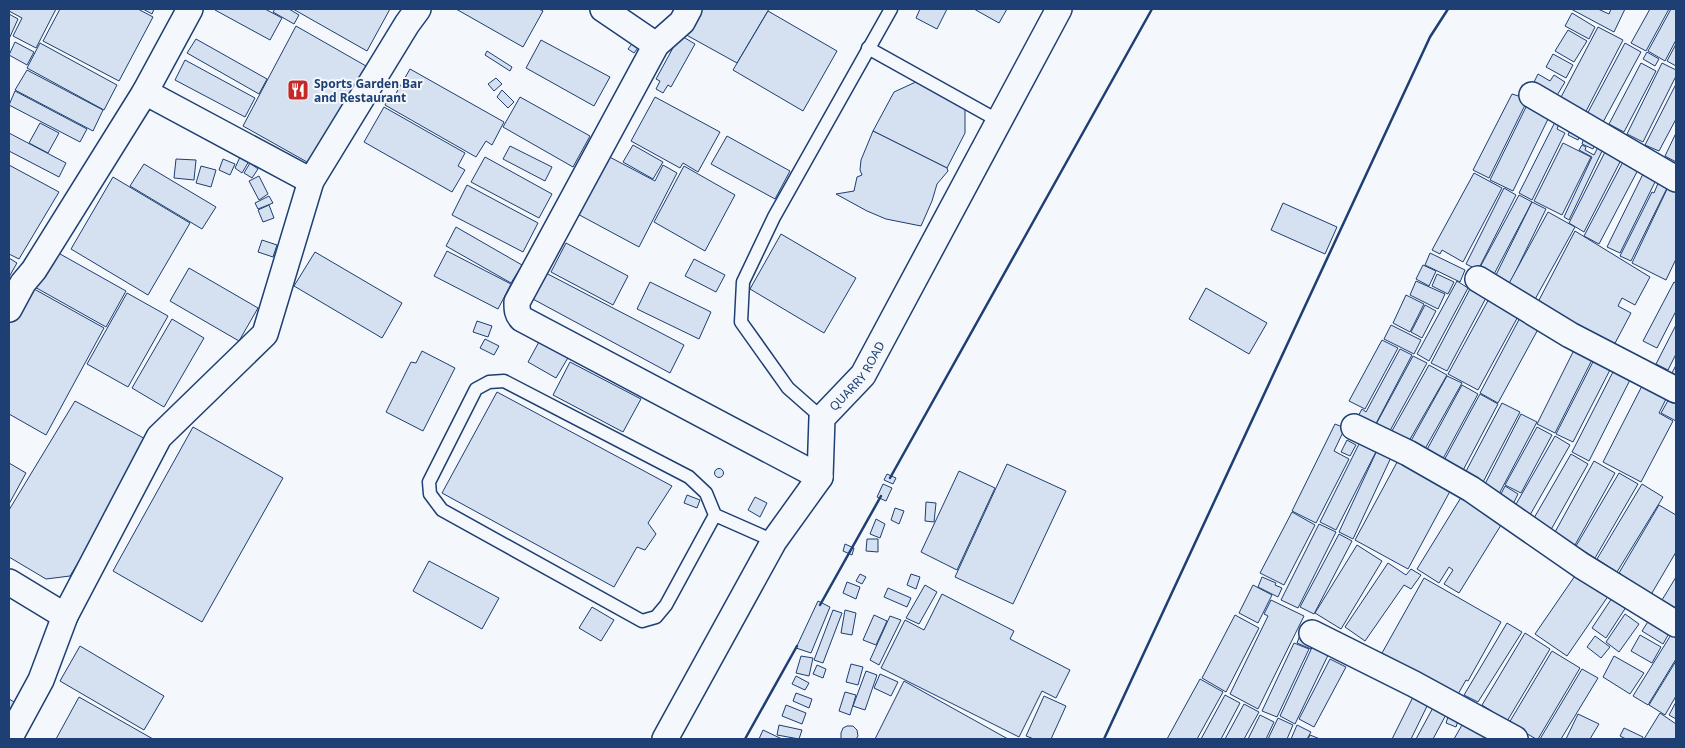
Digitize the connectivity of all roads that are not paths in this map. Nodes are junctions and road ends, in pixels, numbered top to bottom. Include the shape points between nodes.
1 (190, 9) edge
2 (418, 9) edge
3 (603, 9) edge
4 (689, 9) edge
5 (891, 9) edge
6 (1059, 9) edge
7 (656, 46) junction
8 (868, 48) junction
9 (145, 92) junction
10 (1532, 96) dead end
11 (999, 121) junction
12 (1676, 179) edge
13 (311, 180) junction
14 (1478, 279) dead end
15 (9, 309) edge
16 (1676, 390) edge
17 (822, 418) junction
18 (1354, 427) dead end
19 (820, 477) junction
20 (715, 515) junction
21 (774, 541) junction
22 (9, 582) edge
23 (65, 616) junction
24 (1676, 624) edge
25 (1312, 633) dead end
26 (9, 739) edge
27 (665, 739) edge
28 (1515, 739) edge

1 - 9 street
2 - 13 street
3 - 7 street
4 - 7 street via 682,22
5 - 8 lane
6 - 11 street, QUARRY ROAD
7 - 19 street via 517,302 519,315
8 - 11 lane
8 - 17 lane via 774,217 743,282 741,322 788,388
9 - 13 street
9 - 15 street
10 - 12 street
11 - 17 street, QUARRY ROAD via 863,375
13 - 23 street via 265,334 159,437
14 - 16 street via 1570,335
17 - 19 street, QUARRY ROAD
18 - 24 street via 1471,489 1582,566
19 - 21 street
20 - 20 lane via 666,606 656,617 642,620 442,510 430,494 429,482 476,389 489,382 504,381 689,477 706,493
20 - 21 lane
21 - 27 street
22 - 23 street
23 - 26 street via 41,680
25 - 28 street

